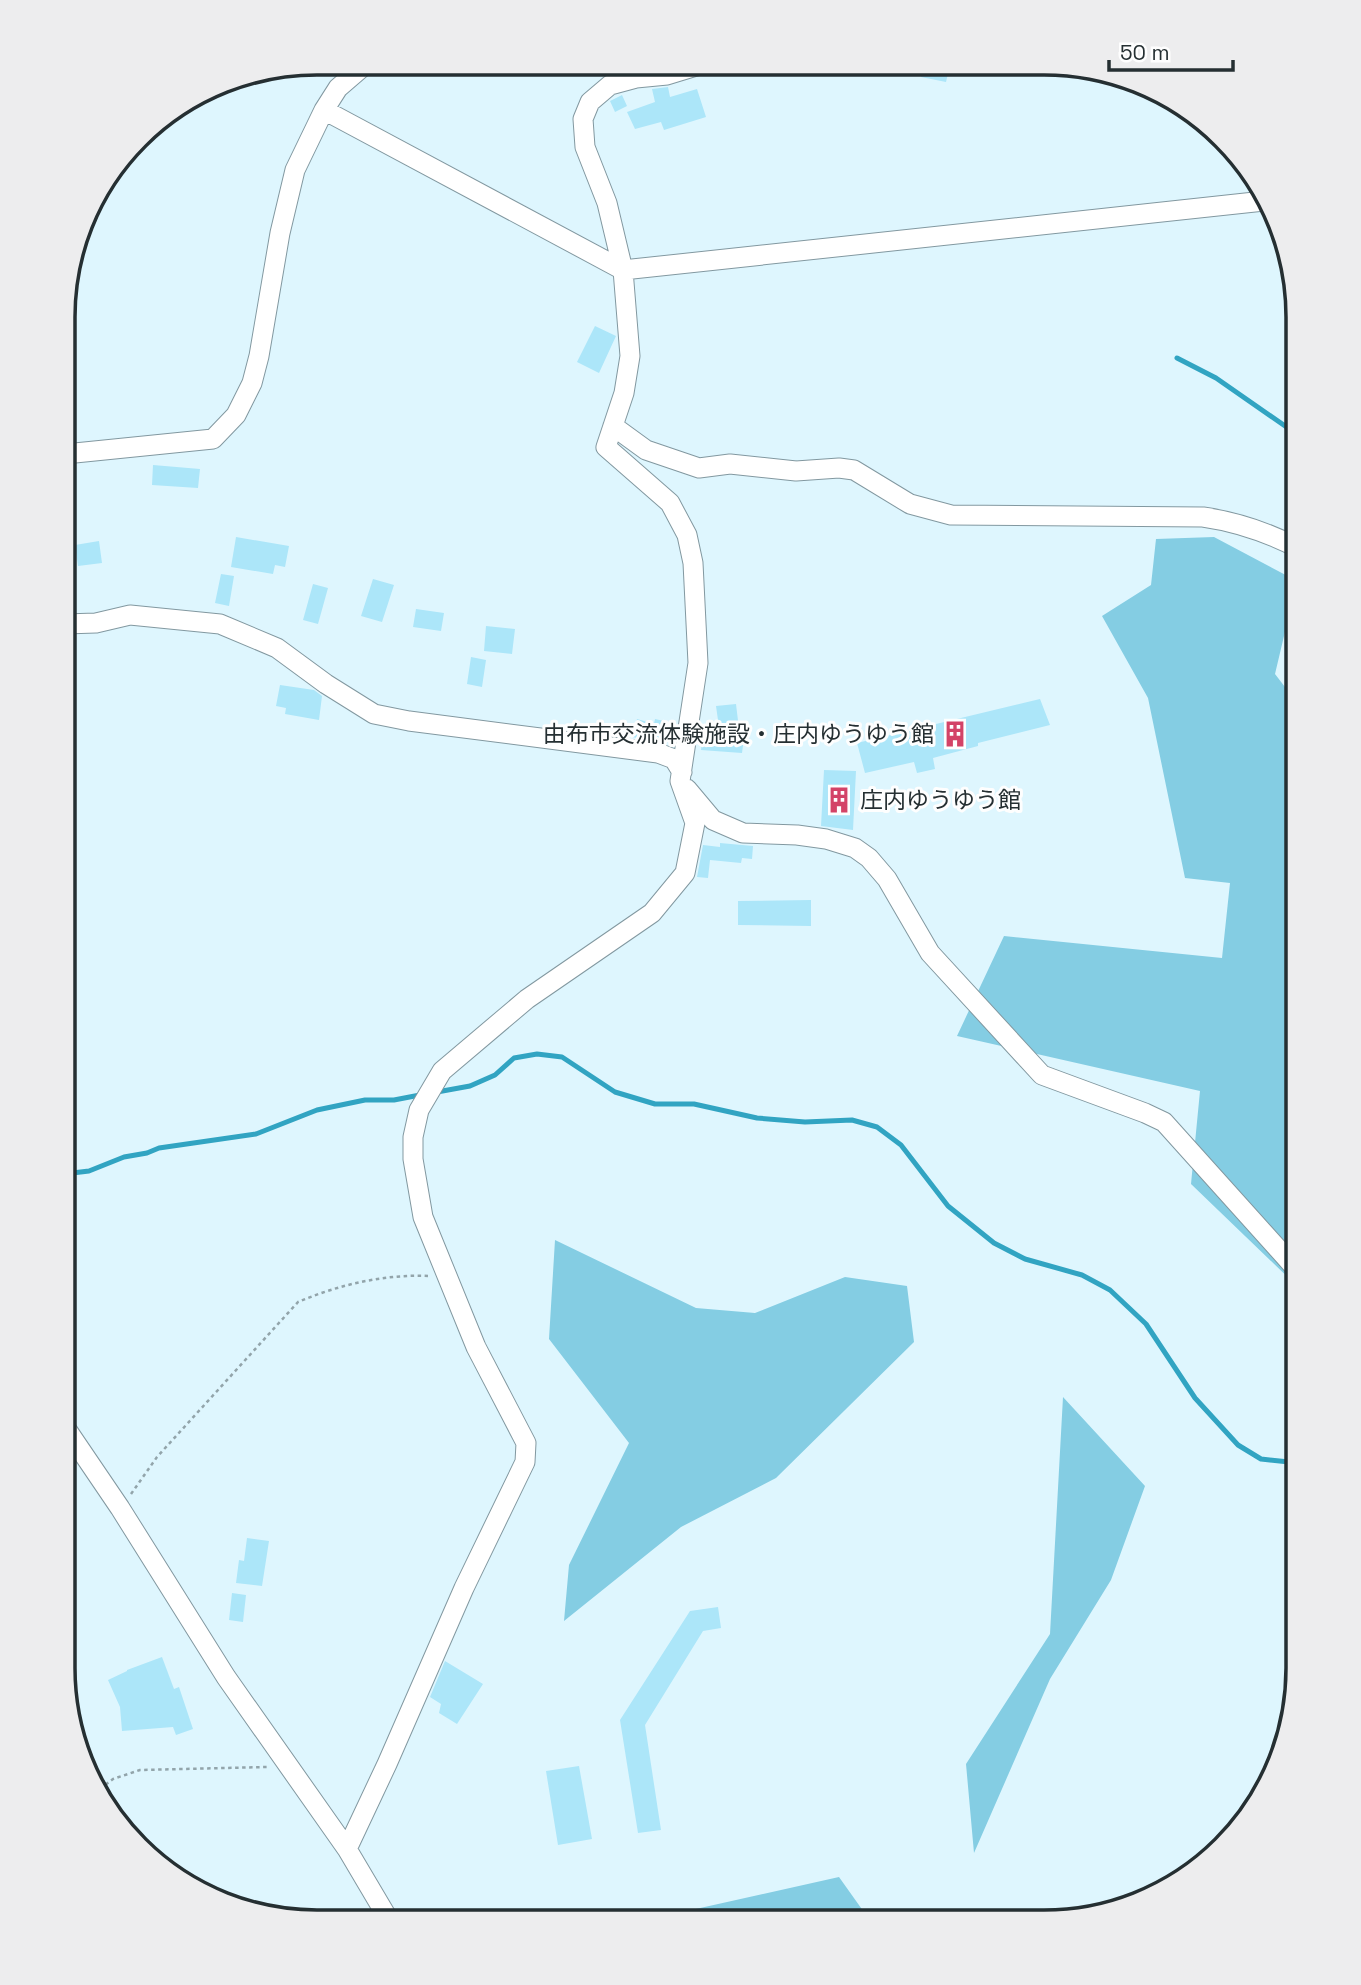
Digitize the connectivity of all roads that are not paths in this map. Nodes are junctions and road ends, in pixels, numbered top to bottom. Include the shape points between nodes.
1 (354, 75) edge
2 (667, 75) edge
3 (324, 110) junction
4 (1256, 202) edge
5 (623, 270) junction
6 (613, 426) junction
7 (75, 453) edge
8 (1286, 542) edge
9 (75, 624) edge
10 (681, 777) junction
11 (1285, 1257) edge
12 (75, 1442) edge
13 (347, 1849) junction
14 (383, 1910) edge

1 - 3 street
2 - 5 street via 610,85 590,102 583,119 586,147 607,203
3 - 5 street
3 - 7 street via 296,170 279,233 259,356 236,415 214,439
4 - 5 street
5 - 6 street via 630,356
6 - 8 street via 646,450 699,468 730,464 796,471 854,470 910,504 951,515 1203,517 1235,522
6 - 10 street via 606,447 670,503 687,535 698,663
9 - 10 street via 130,615 220,624 277,648 374,714 658,752 674,759
10 - 11 street via 713,820 743,833 826,839 869,858 887,879 930,953 1042,1076 1164,1122
10 - 13 street via 695,823 685,873 652,913 527,999 442,1071 419,1110 413,1159 423,1217 476,1347 526,1443 525,1462
12 - 13 street via 226,1677
13 - 14 street

